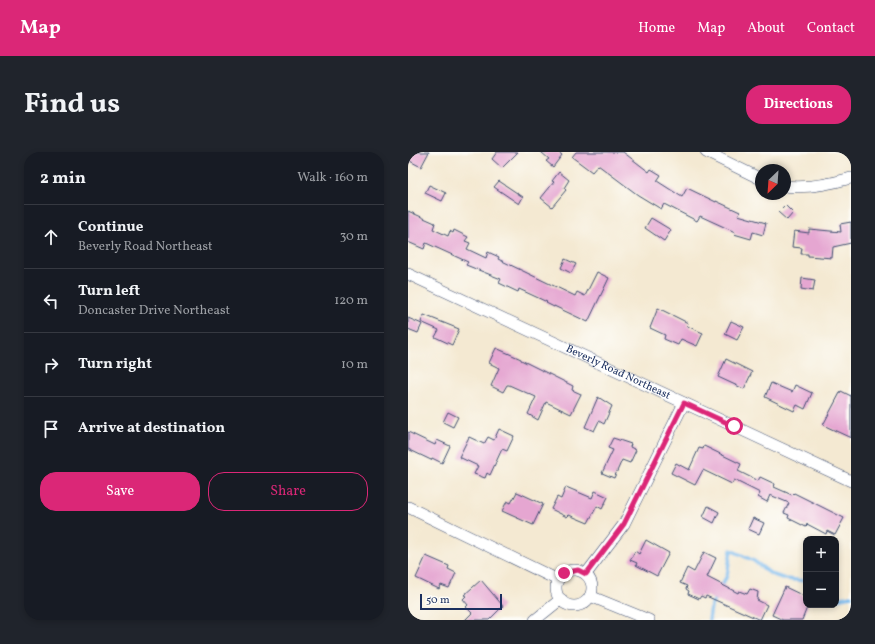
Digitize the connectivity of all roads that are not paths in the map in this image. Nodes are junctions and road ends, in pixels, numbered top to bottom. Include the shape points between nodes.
1 (706, 152) edge
2 (755, 176) edge
3 (851, 178) edge
4 (791, 186) edge
5 (408, 274) edge
6 (684, 403) junction
7 (851, 481) edge
8 (408, 507) edge
9 (586, 574) junction
10 (558, 580) junction
11 (590, 596) junction
12 (561, 600) junction
13 (535, 620) edge
14 (649, 620) edge

1 - 2 street
3 - 4 street via 832,184
5 - 6 street, Beverly Road Northeast
6 - 7 street, Beverly Road Northeast
6 - 9 street via 624,524
8 - 10 street
9 - 10 street via 578,570 568,571
9 - 11 street via 592,584
10 - 12 street via 557,590
11 - 12 street via 583,603 574,605
11 - 14 street
12 - 13 street

